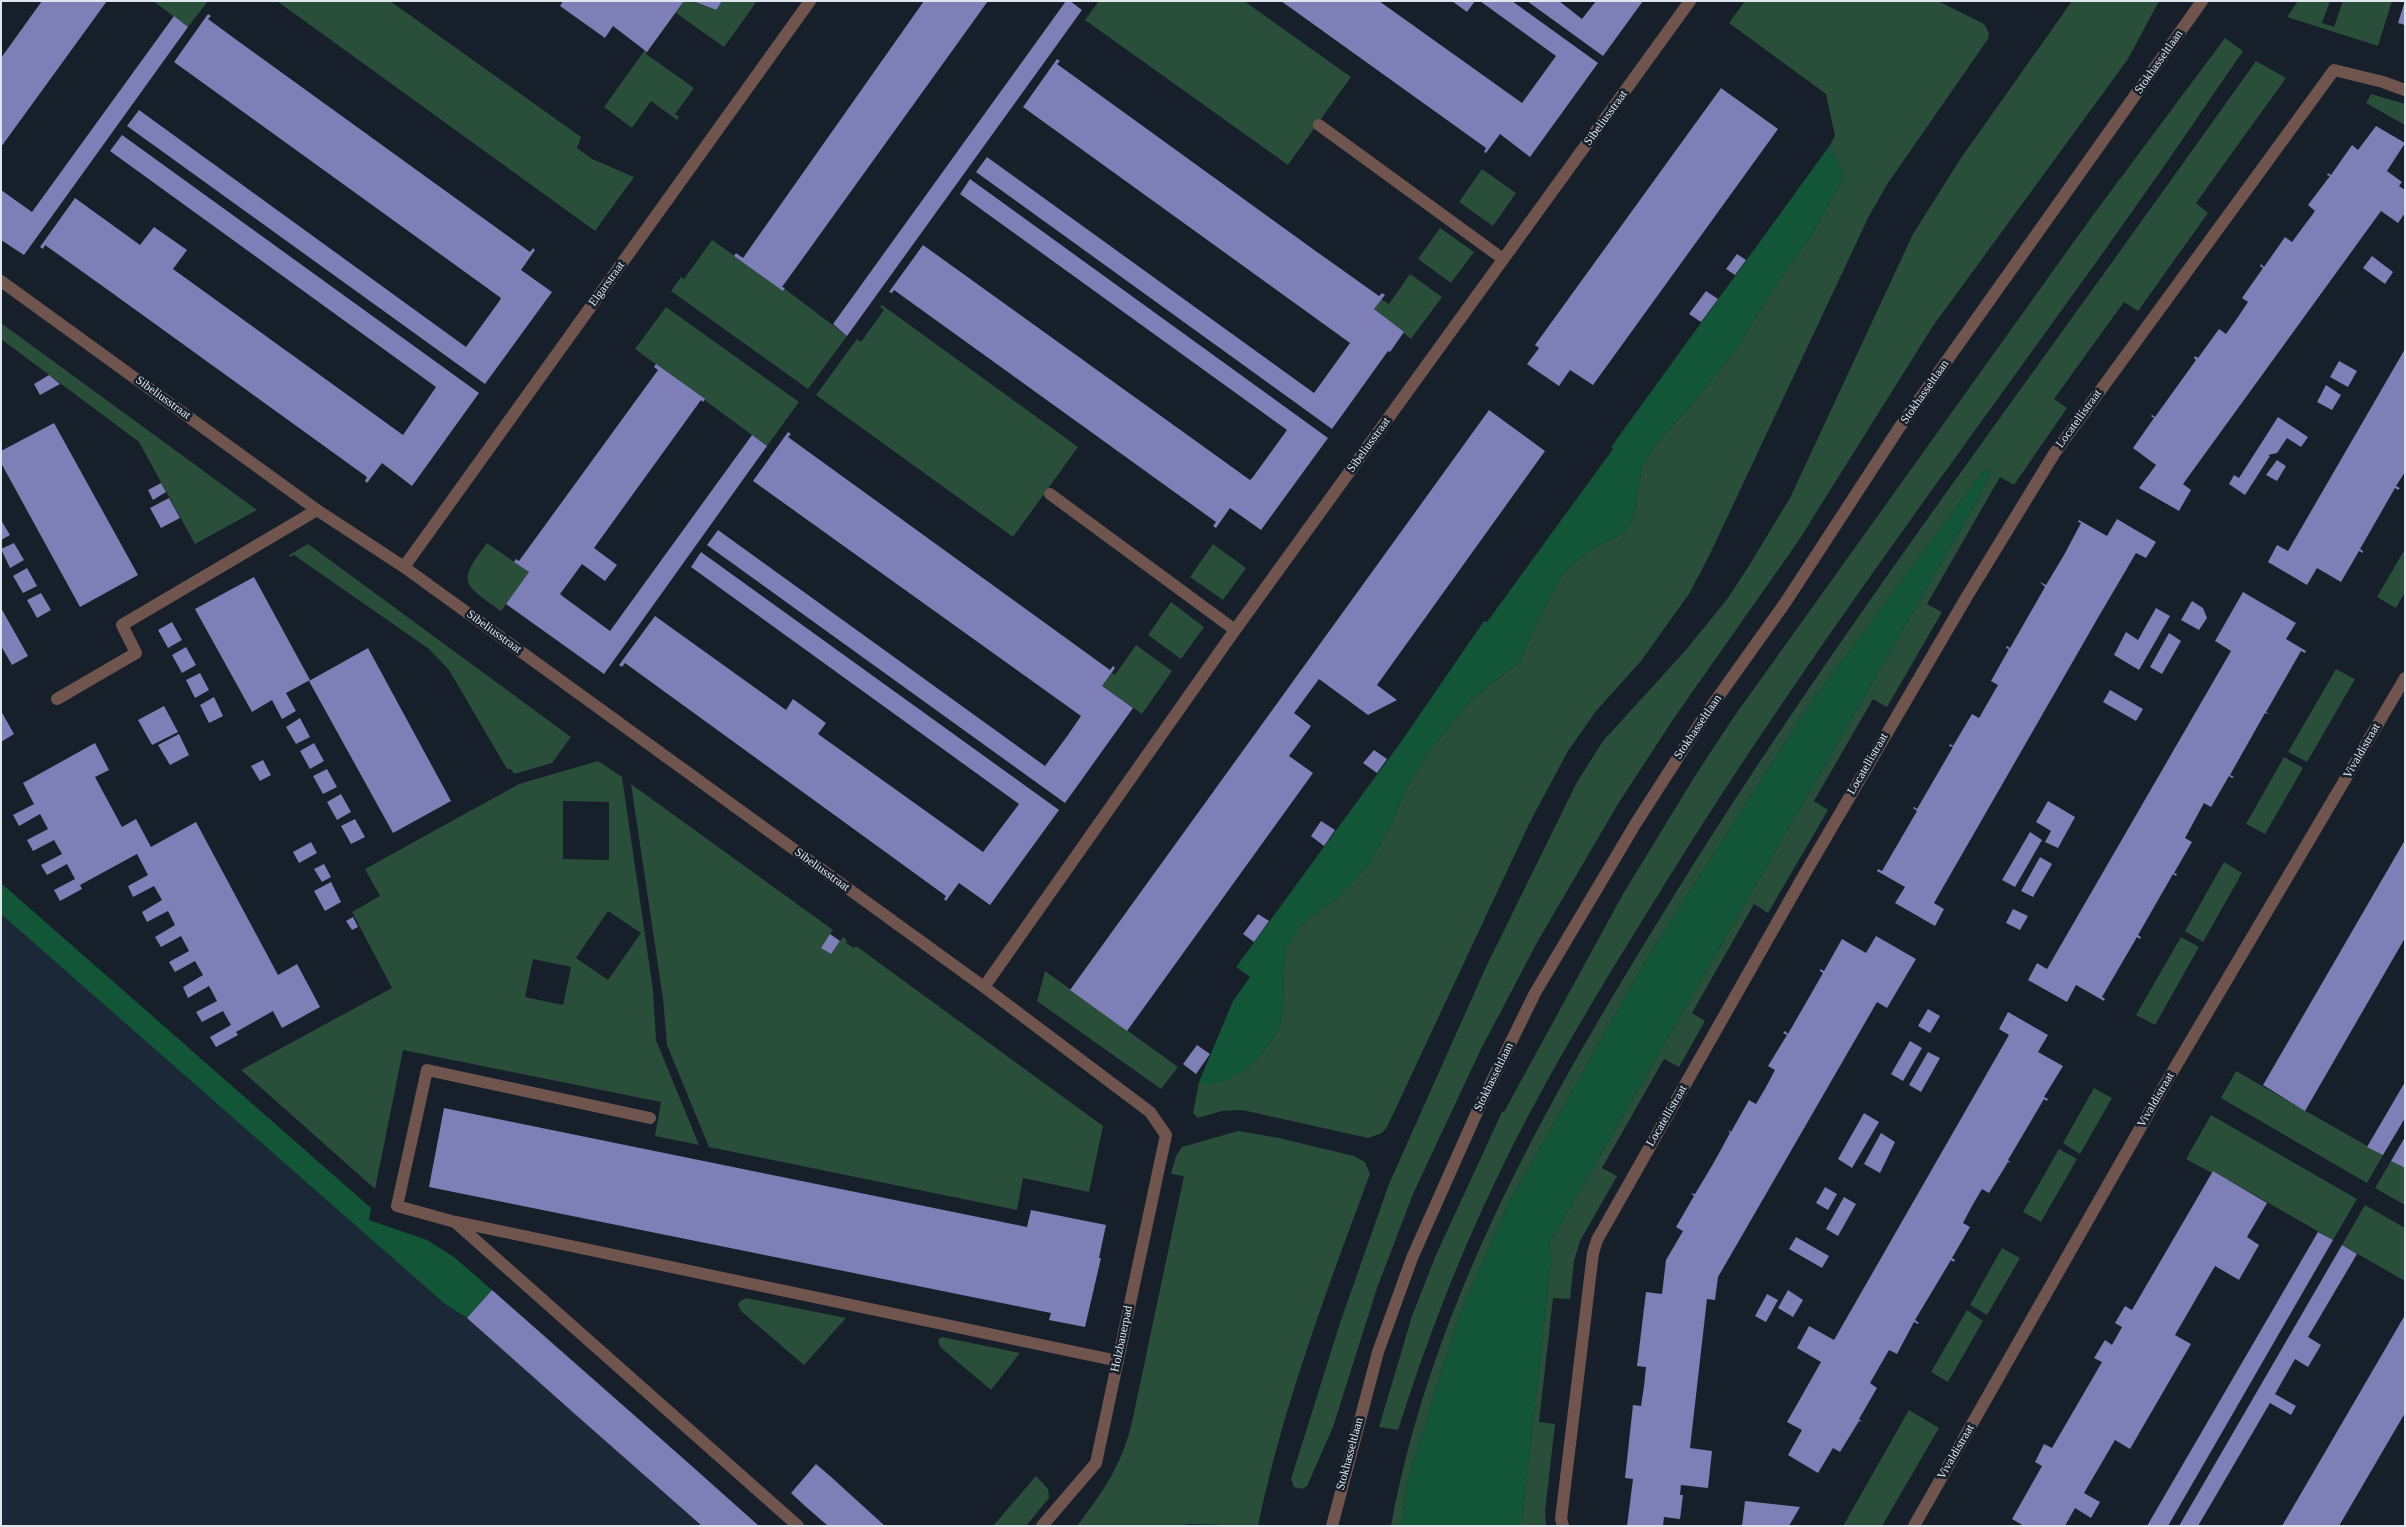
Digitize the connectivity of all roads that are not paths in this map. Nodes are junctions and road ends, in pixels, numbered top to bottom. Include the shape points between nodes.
1 (810, 1) edge
2 (1690, 1) edge
3 (2202, 1) edge
4 (2405, 90) edge
5 (1319, 125) dead end
6 (1503, 259) junction
7 (2, 283) edge
8 (1050, 494) dead end
9 (317, 510) junction
10 (404, 567) junction
11 (1234, 630) junction
12 (2405, 678) edge
13 (57, 699) dead end
14 (984, 986) junction
15 (650, 1118) dead end
16 (1166, 1135) joint
17 (455, 1222) junction
18 (1118, 1362) junction
19 (798, 1526) edge
20 (1042, 1526) edge
21 (1332, 1526) edge
22 (1563, 1526) edge
23 (1914, 1526) edge

1 - 10 street, Elgarstraat
2 - 6 street, Sibeliusstraat
3 - 21 street, Stokhasseltlaan via 1899,428 1785,604 1706,714 1636,823 1535,993 1464,1139 1412,1258 1378,1352
4 - 22 street, Locatellistraat via 2334,70 2054,454 1961,606 1596,1240 1563,1499
5 - 6 street
6 - 11 street, Sibeliusstraat
7 - 9 street, Sibeliusstraat
8 - 11 street
9 - 10 street, Sibeliusstraat
9 - 13 street via 122,625 136,652
10 - 14 street, Sibeliusstraat
11 - 14 street, Sibeliusstraat
12 - 23 street, Vivaldistraat via 2167,1081
14 - 16 street, Sibeliusstraat via 1150,1112
15 - 17 street via 427,1070 396,1206
16 - 18 street, Holzbauerpad
17 - 18 street
17 - 19 street
18 - 20 street, Holzbauerpad via 1096,1463

